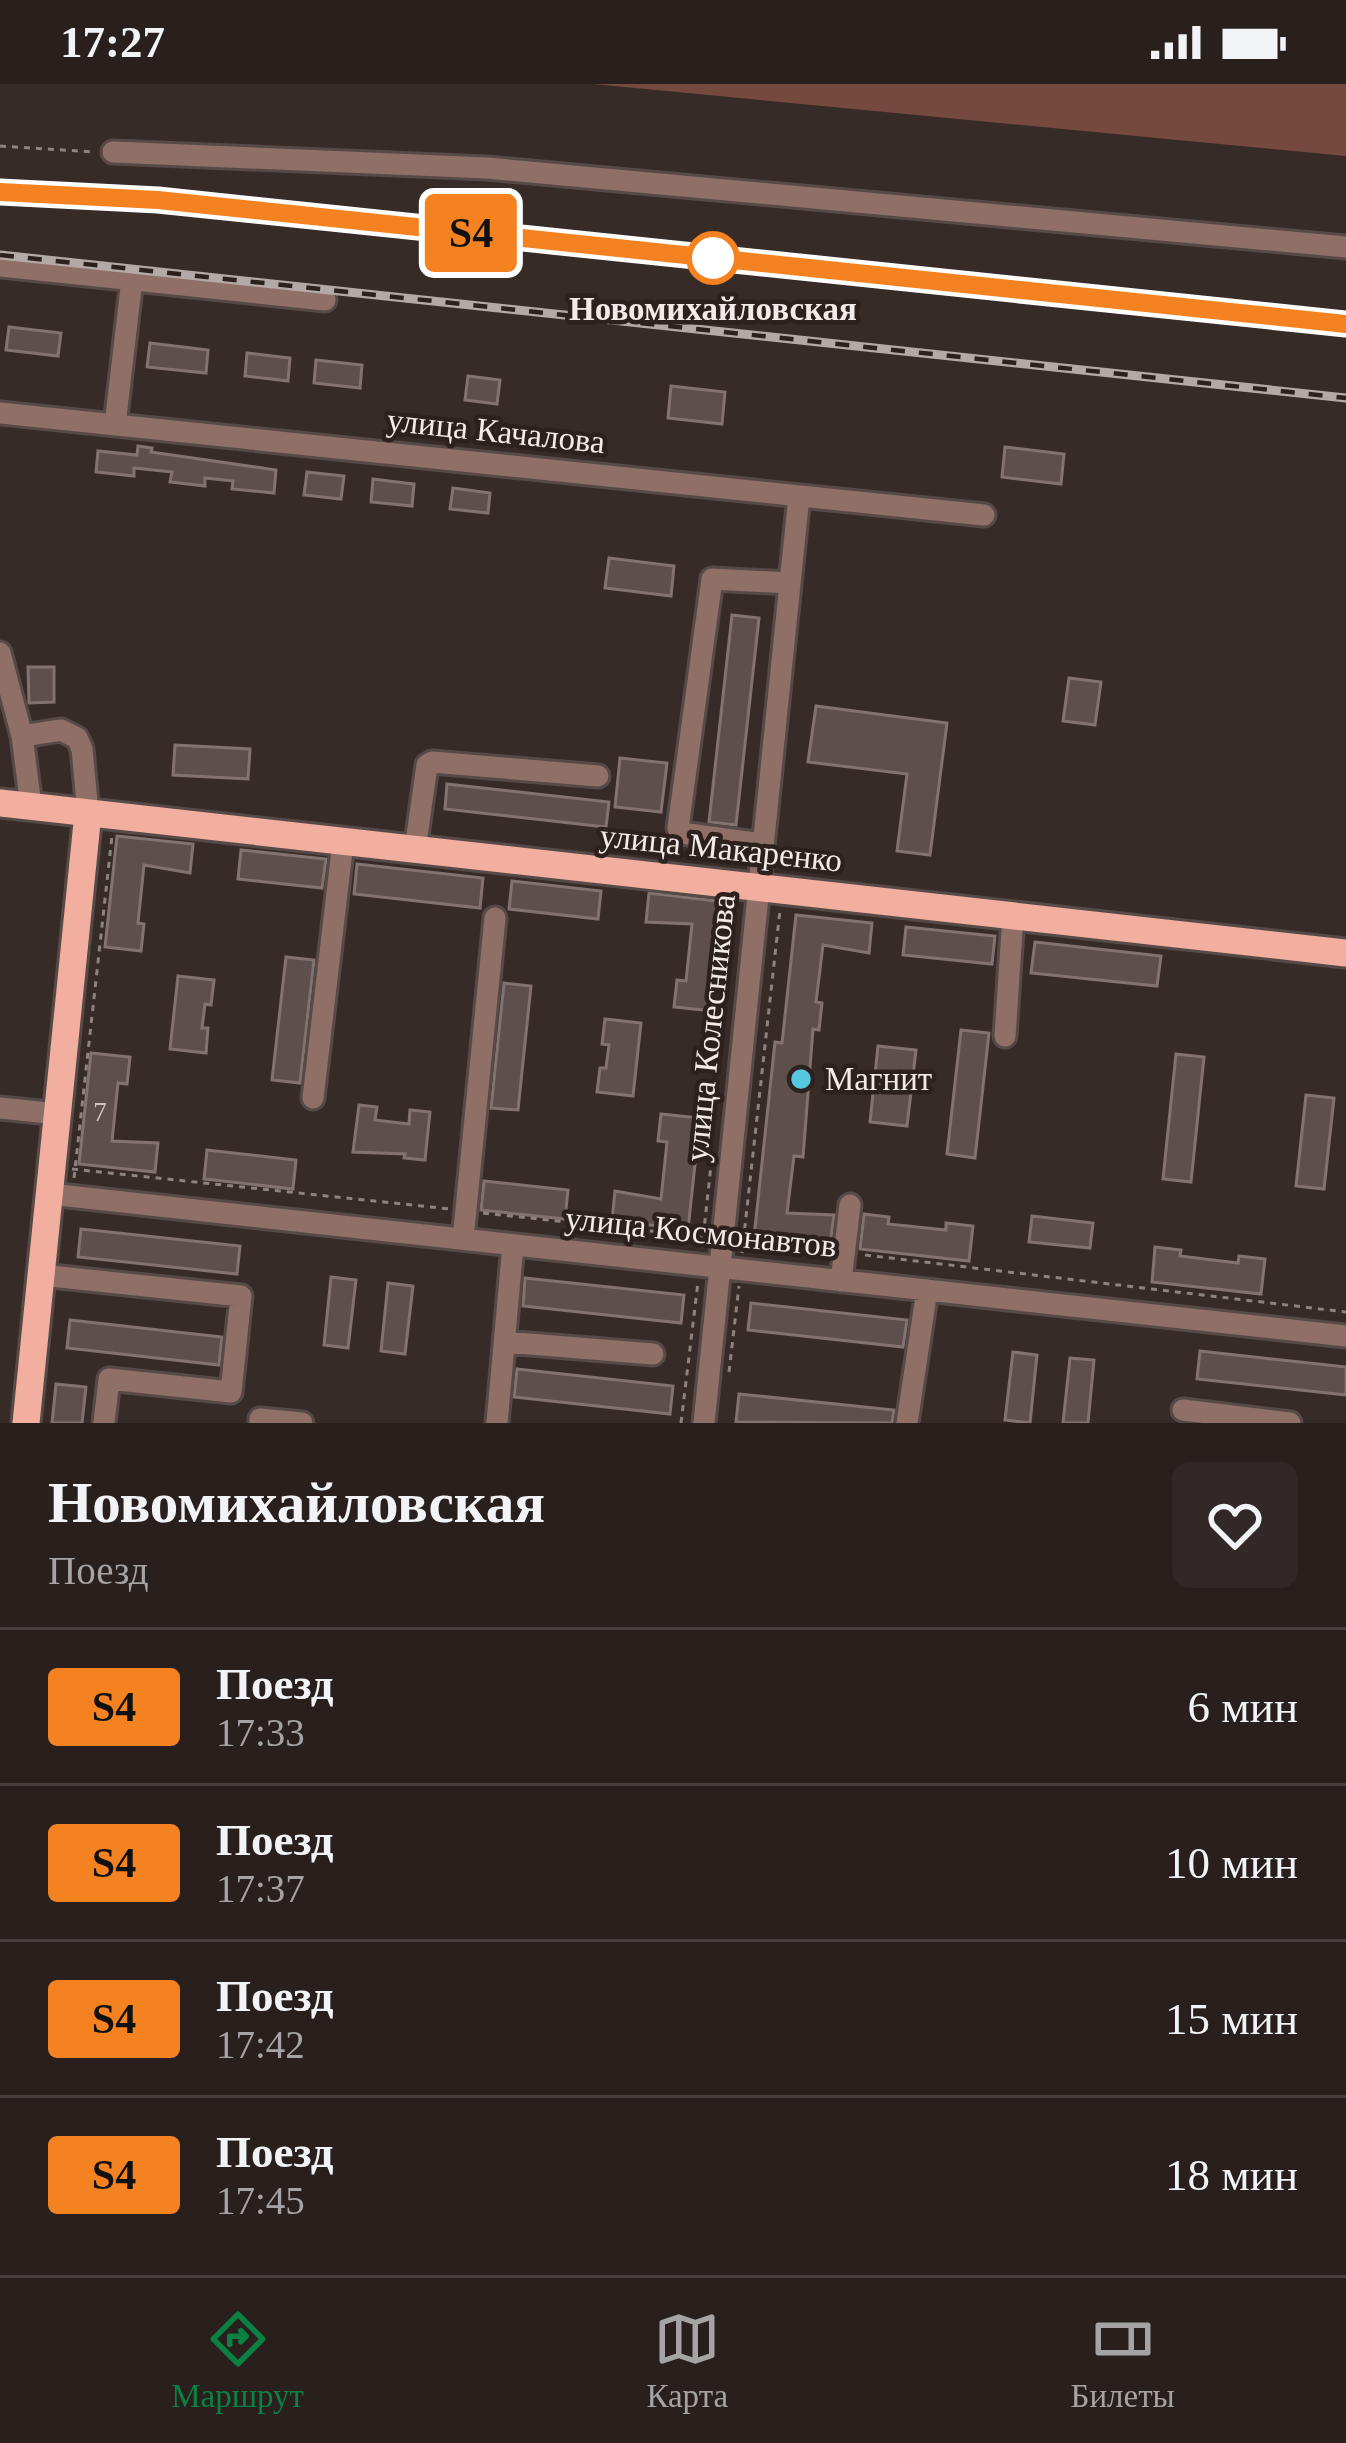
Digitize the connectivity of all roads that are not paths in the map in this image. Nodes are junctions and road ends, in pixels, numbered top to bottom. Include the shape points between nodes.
1 (113, 152) road end
2 (1346, 247) edge
3 (0, 266) edge
4 (131, 279) junction
5 (325, 300) dead end
6 (0, 413) edge
7 (115, 425) junction
8 (799, 496) junction
9 (984, 515) dead end
10 (790, 583) junction
11 (0, 653) edge
12 (22, 736) junction
13 (598, 776) dead end
14 (0, 803) edge
15 (31, 806) junction
16 (101, 815) junction
17 (343, 842) junction
18 (762, 844) junction
19 (415, 850) junction
20 (770, 889) junction
21 (1013, 916) junction
22 (495, 917) dead end
23 (1346, 953) edge
24 (1005, 1036) dead end
25 (313, 1098) dead end
26 (0, 1108) edge
27 (58, 1114) junction
28 (62, 1182) junction
29 (850, 1205) dead end
30 (463, 1239) junction
31 (513, 1245) junction
32 (720, 1267) junction
33 (41, 1276) junction
34 (841, 1280) junction
35 (927, 1290) junction
36 (1346, 1336) edge
37 (505, 1342) junction
38 (653, 1354) dead end
39 (1183, 1410) dead end
40 (26, 1423) edge
41 (104, 1423) edge
42 (260, 1423) edge
43 (302, 1423) edge
44 (497, 1423) edge
45 (704, 1423) edge
46 (907, 1423) edge
47 (1291, 1423) edge

1 - 2 street via 487,167
3 - 4 street
4 - 5 street
4 - 7 street
6 - 7 street, улица Качалова
7 - 8 street, улица Качалова
8 - 9 street, улица Качалова
8 - 10 street, улица Колесникова
10 - 18 street, улица Колесникова
10 - 18 street via 712,579 678,828
11 - 12 street
12 - 15 street
12 - 16 street via 61,730 77,738
13 - 19 street via 433,762
14 - 15 main road, улица Макаренко
15 - 16 main road, улица Макаренко
16 - 17 main road, улица Макаренко
16 - 27 main road
17 - 19 main road, улица Макаренко
17 - 25 street
18 - 20 street, улица Колесникова
19 - 20 main road, улица Макаренко
20 - 21 main road, улица Макаренко
20 - 32 street, улица Колесникова
21 - 23 main road, улица Макаренко
21 - 24 street
22 - 30 street
26 - 27 street
27 - 28 main road
28 - 30 street, улица Космонавтов
28 - 33 main road
29 - 34 street
30 - 31 street, улица Космонавтов
31 - 32 street, улица Космонавтов
31 - 37 street
32 - 34 street, улица Космонавтов
32 - 45 street, улица Колесникова
33 - 40 main road
33 - 41 street via 242,1296 232,1392 109,1379
34 - 35 street, улица Космонавтов
35 - 36 street, улица Космонавтов
35 - 46 street
37 - 38 street
37 - 44 street
39 - 47 street
42 - 43 street

